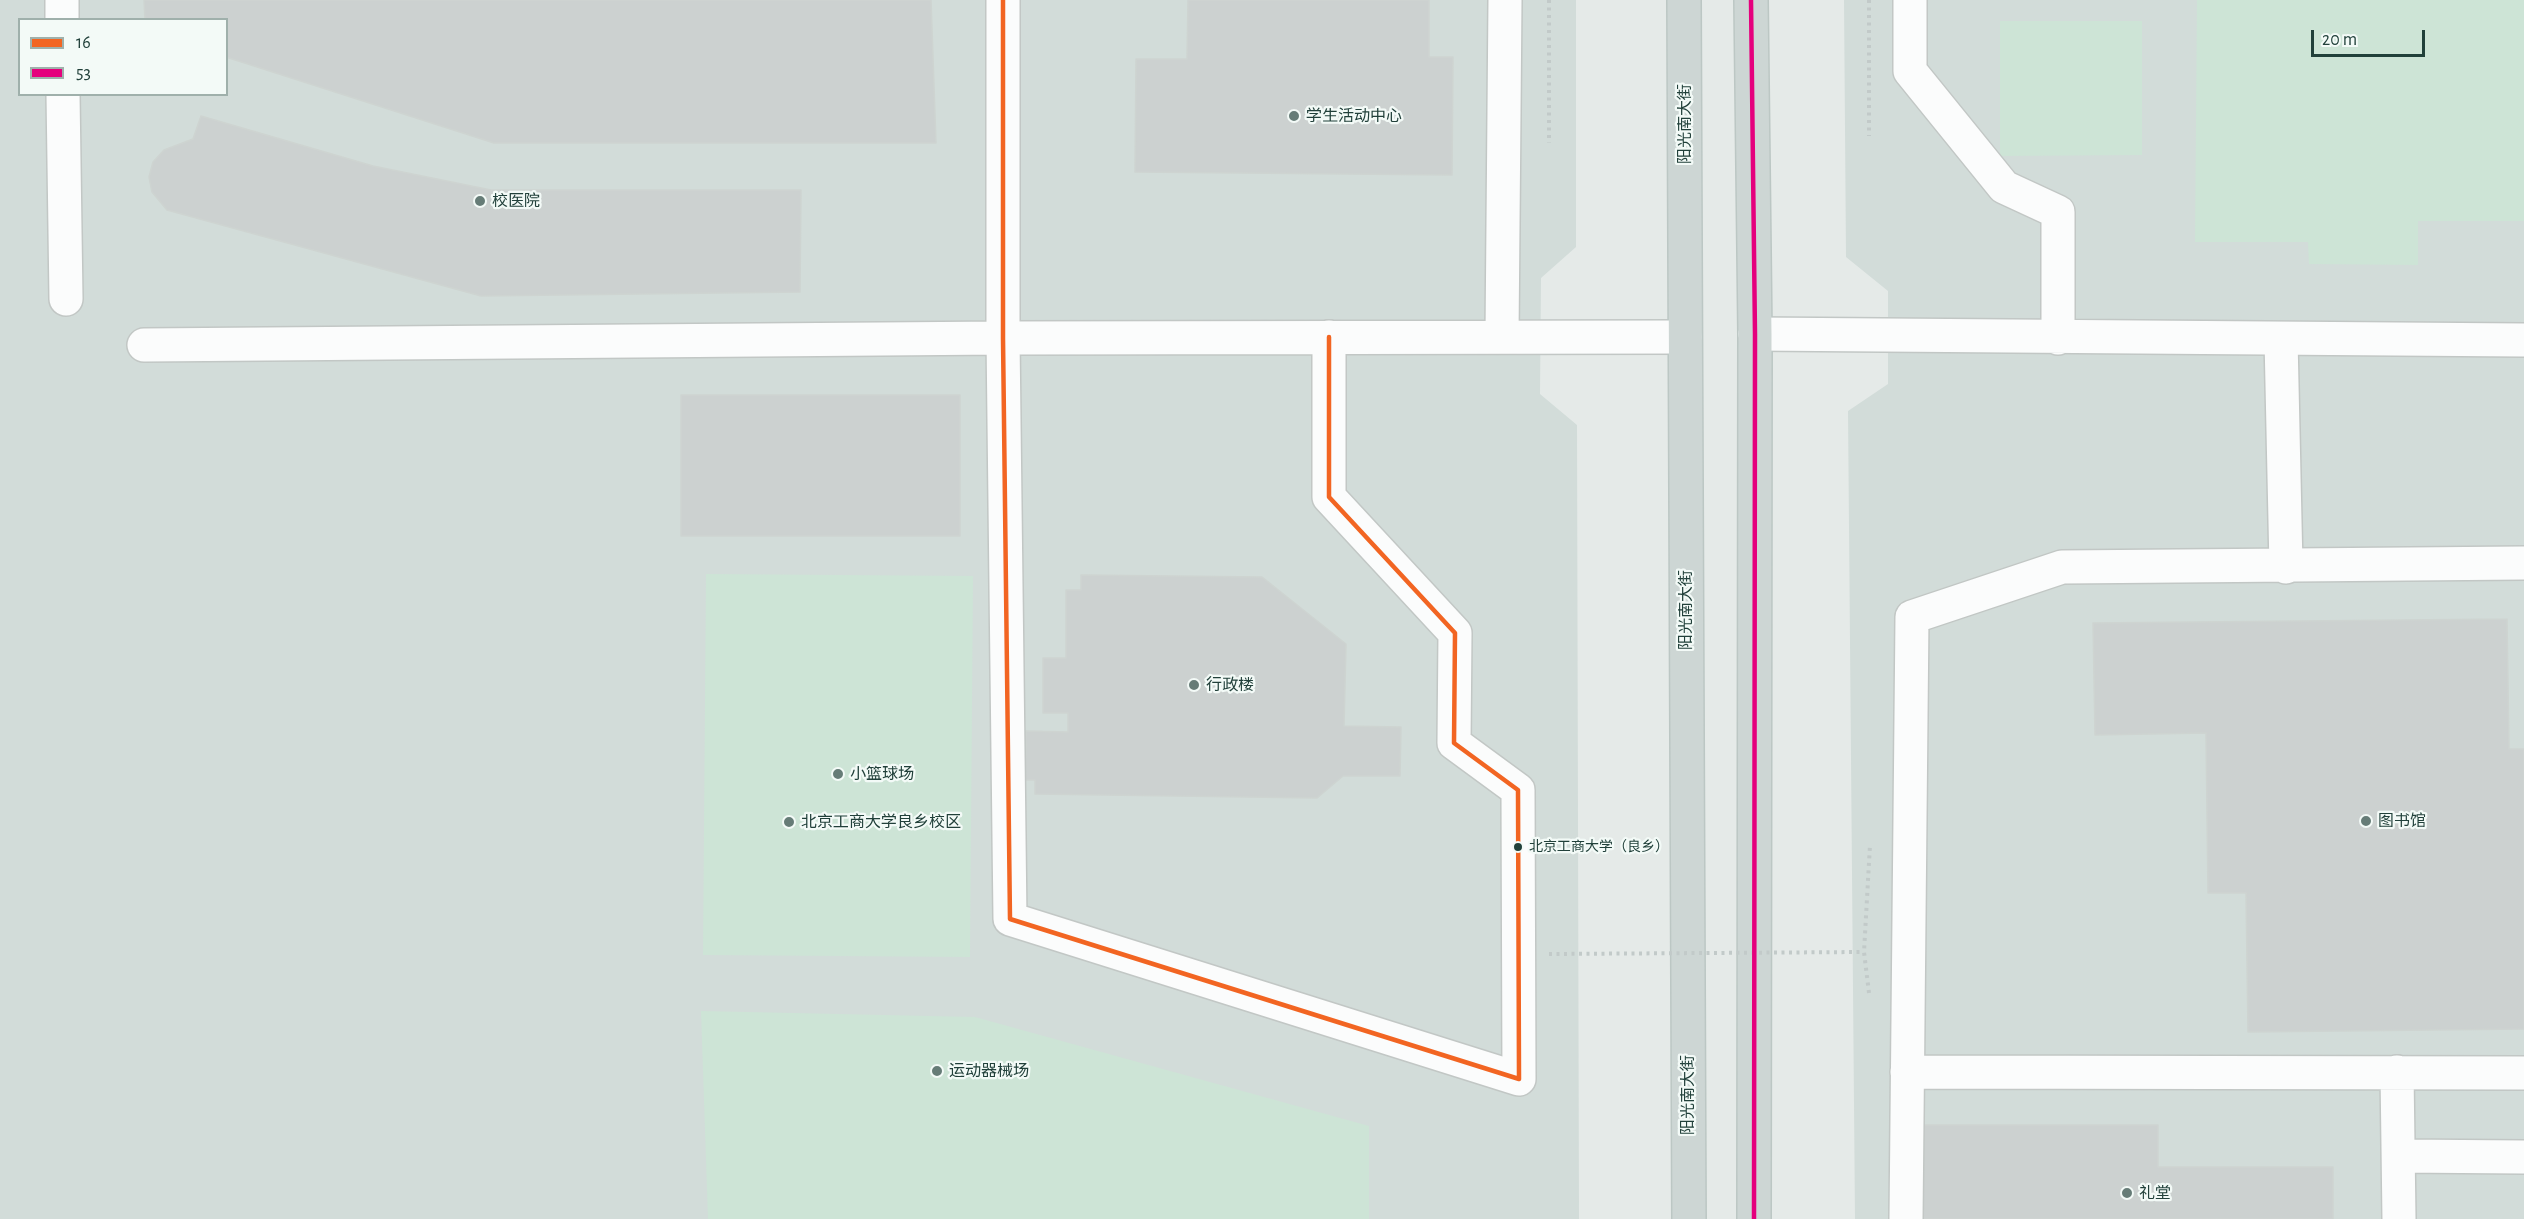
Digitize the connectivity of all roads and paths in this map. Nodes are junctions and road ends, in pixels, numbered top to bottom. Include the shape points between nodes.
1 (62, 0) edge
2 (1003, 0) edge
3 (1504, 0) edge
4 (1549, 0) edge
5 (1684, 0) edge
6 (1751, 0) edge
7 (1869, 0) edge
8 (1910, 0) edge
9 (62, 18) edge
10 (63, 96) edge
11 (1869, 136) dead end
12 (1549, 142) dead end
13 (66, 299) dead end
14 (1755, 334) junction
15 (1502, 336) junction
16 (1329, 337) junction
17 (1685, 337) junction
18 (1003, 338) junction
19 (2058, 338) junction
20 (2281, 339) junction
21 (2524, 340) edge
22 (144, 345) dead end
23 (2524, 563) edge
24 (2286, 567) junction
25 (1870, 844) dead end
26 (1864, 952) junction
27 (1549, 954) dead end
28 (1869, 995) dead end
29 (1907, 1072) junction
30 (2397, 1072) junction
31 (2524, 1073) edge
32 (2399, 1156) junction
33 (2524, 1157) edge
34 (1689, 1219) edge
35 (1754, 1219) edge
36 (1906, 1219) edge
37 (2399, 1219) edge

1 - 9 street
2 - 18 street
3 - 15 street
4 - 12 path
5 - 17 main road, 阳光南大街
6 - 14 main road
7 - 11 path
8 - 19 street via 1910,71 2004,187 2058,212
10 - 13 street
14 - 19 street
14 - 35 main road
15 - 16 street
15 - 17 street
16 - 18 street
16 - 18 street via 1329,497 1455,633 1454,743 1518,790 1519,1079 1010,919
17 - 34 main road, 阳光南大街
18 - 22 street
19 - 20 street
20 - 21 street
20 - 24 street
23 - 24 street
24 - 29 street via 2062,567 1912,617
25 - 26 path
26 - 27 path, bridge
26 - 28 path
29 - 30 street
29 - 36 street
30 - 31 street
30 - 32 street
32 - 33 street
32 - 37 street

